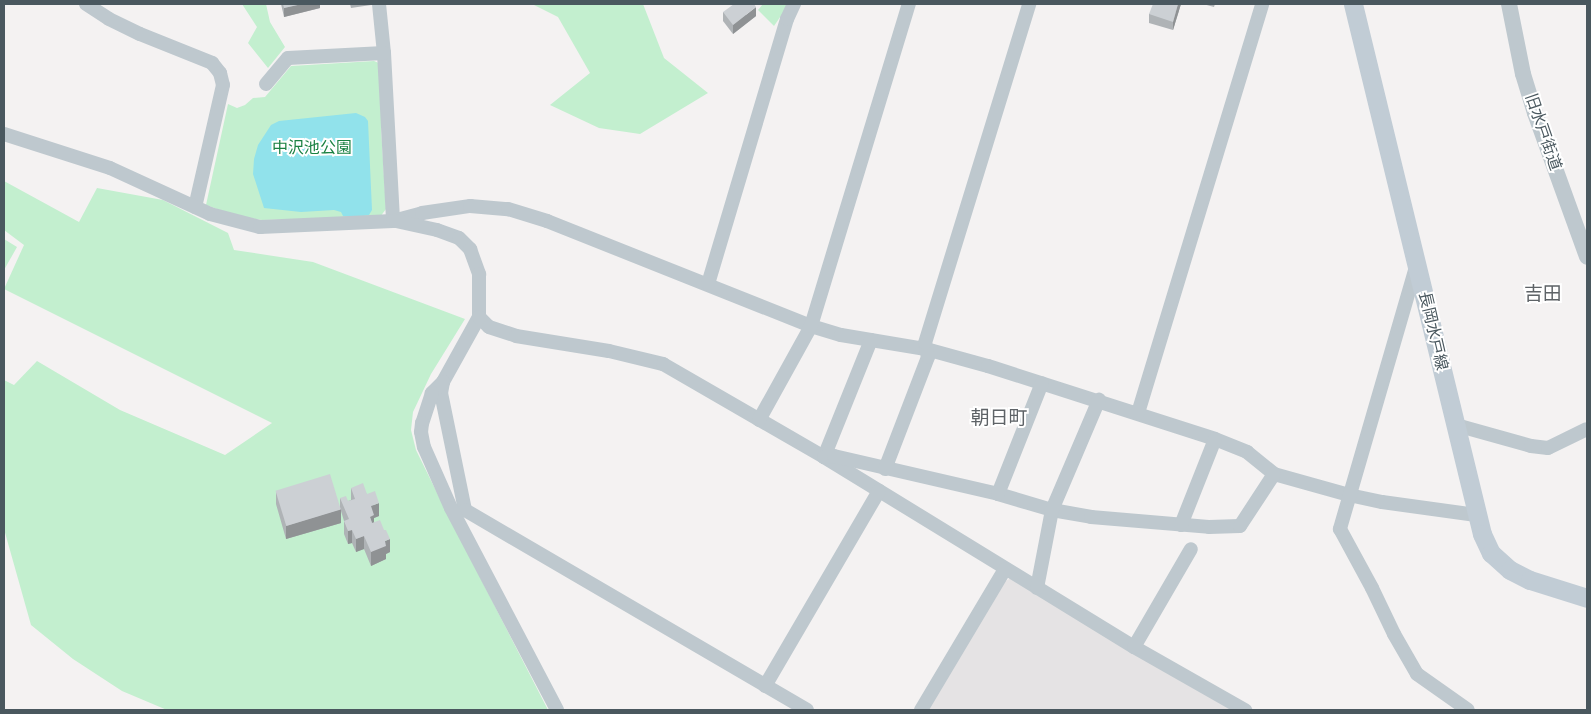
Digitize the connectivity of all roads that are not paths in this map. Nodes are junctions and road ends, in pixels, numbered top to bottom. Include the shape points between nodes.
1 (86, 4) edge
2 (379, 4) edge
3 (794, 4) edge
4 (910, 4) edge
5 (1028, 4) edge
6 (1262, 4) edge
7 (1354, 4) edge
8 (1509, 4) edge
9 (384, 53) junction
10 (266, 84) dead end
11 (4, 134) edge
12 (195, 206) junction
13 (393, 220) junction
14 (1587, 257) edge
15 (1417, 264) junction
16 (708, 284) junction
17 (479, 317) junction
18 (811, 326) junction
19 (872, 340) junction
20 (926, 349) junction
21 (443, 382) junction
22 (1042, 383) junction
23 (1098, 400) junction
24 (1138, 412) junction
25 (758, 420) junction
26 (1456, 425) junction
27 (1587, 429) edge
28 (1215, 439) junction
29 (824, 457) junction
30 (885, 469) junction
31 (1274, 474) junction
32 (879, 491) junction
33 (998, 494) junction
34 (1349, 495) junction
35 (1052, 510) junction
36 (1476, 515) junction
37 (1181, 525) junction
38 (1190, 549) dead end
39 (1005, 568) junction
40 (1037, 588) junction
41 (1587, 598) edge
42 (1134, 646) junction
43 (765, 686) junction
44 (557, 710) edge
45 (808, 710) edge
46 (922, 710) edge
47 (1245, 710) edge
48 (1468, 710) edge

1 - 12 street via 140,34 212,63 220,73 223,85
2 - 9 street
3 - 16 street
4 - 18 street
5 - 20 street via 925,343
6 - 24 street
7 - 15 main road, 長岡水戸線
8 - 14 street, 旧水戸街道 via 1535,113
9 - 10 street via 288,58
9 - 13 street
11 - 12 street via 86,159
12 - 13 street via 210,214 260,227
13 - 16 street via 470,206 508,209
13 - 17 street via 437,230 465,243 479,274
15 - 26 main road, 長岡水戸線
15 - 34 street
16 - 18 street
17 - 21 street
17 - 25 street via 489,327 516,336 609,351 663,364
18 - 19 street
18 - 25 street
19 - 20 street
19 - 29 street
20 - 22 street
20 - 30 street via 928,357
21 - 43 street via 441,393 465,510
21 - 44 street via 432,393 422,423 424,447 451,508
22 - 23 street
22 - 33 street
23 - 24 street
23 - 35 street
24 - 28 street
25 - 29 street
26 - 27 street via 1548,448
26 - 36 main road, 長岡水戸線
28 - 31 street via 1247,452
28 - 37 street
29 - 30 street via 834,456
29 - 32 street
30 - 33 street
31 - 34 street
31 - 37 street via 1240,526
32 - 39 street
32 - 43 street
33 - 35 street
34 - 36 street
34 - 48 street via 1340,529 1394,634 1417,674
35 - 37 street
35 - 40 street
36 - 41 main road, 長岡水戸線 via 1491,553 1510,570 1530,580
38 - 42 street
39 - 40 street
39 - 46 street
40 - 42 street
42 - 47 street
43 - 45 street

